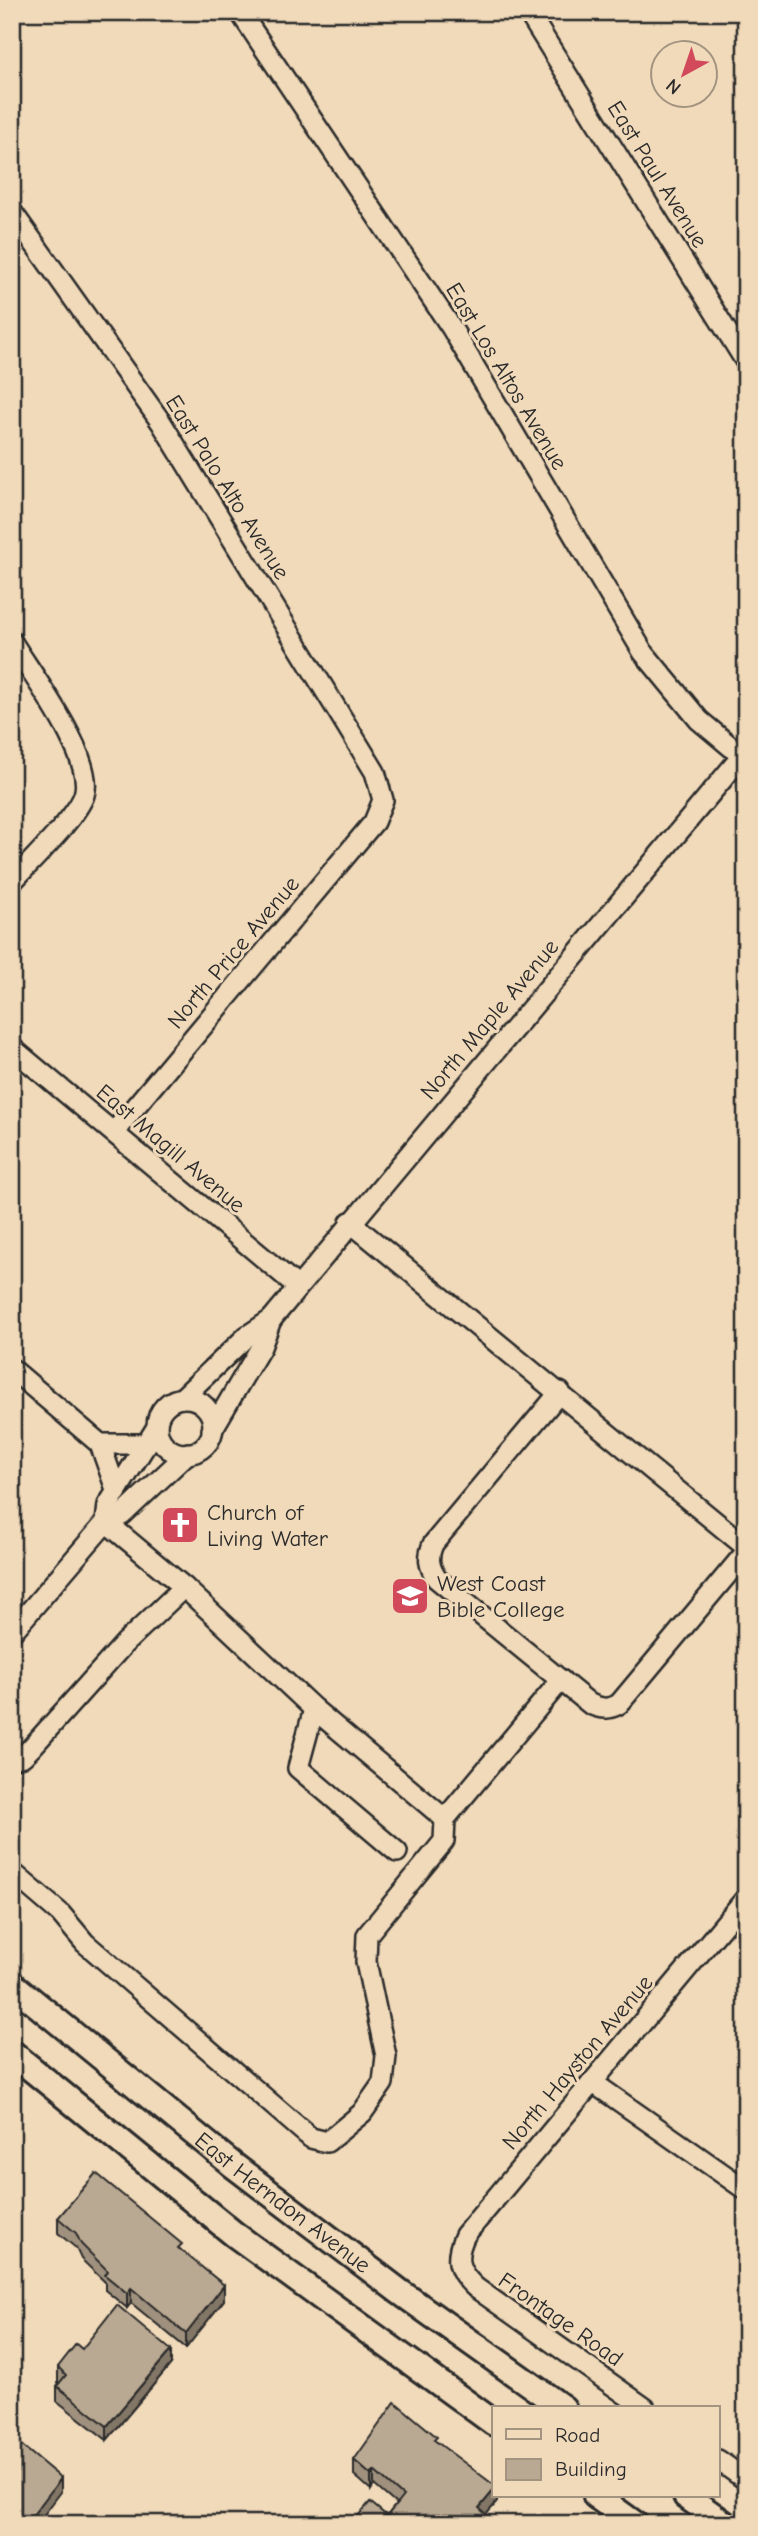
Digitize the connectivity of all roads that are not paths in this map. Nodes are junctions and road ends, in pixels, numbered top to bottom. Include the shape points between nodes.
1 (240, 12) edge
2 (528, 12) edge
3 (12, 212) edge
4 (746, 362) edge
5 (12, 642) edge
6 (744, 754) edge
7 (383, 800) joint
8 (12, 883) edge
9 (12, 1048) edge
10 (114, 1132) junction
11 (350, 1222) junction
12 (297, 1286) junction
13 (271, 1320) junction
14 (12, 1369) edge
15 (560, 1392) junction
16 (182, 1398) junction
17 (157, 1427) junction
18 (212, 1430) junction
19 (100, 1444) junction
20 (146, 1444) junction
21 (188, 1453) junction
22 (117, 1492) junction
23 (106, 1522) junction
24 (746, 1549) edge
25 (184, 1587) junction
26 (12, 1632) edge
27 (561, 1680) junction
28 (314, 1709) junction
29 (12, 1759) edge
30 (445, 1819) junction
31 (397, 1852) dead end
32 (12, 1872) edge
33 (746, 1898) edge
34 (12, 1984) edge
35 (12, 2053) edge
36 (592, 2082) junction
37 (746, 2190) edge
38 (457, 2262) joint
39 (560, 2406) edge
40 (642, 2406) edge
41 (492, 2422) edge
42 (720, 2461) edge
43 (746, 2480) edge
44 (599, 2498) edge
45 (689, 2498) edge
46 (635, 2524) edge
47 (725, 2524) edge

1 - 6 street, East Los Altos Avenue via 451,327 643,652 699,720
2 - 4 street, East Paul Avenue
3 - 7 street, East Palo Alto Avenue via 161,422 375,772
5 - 8 street via 80,754 86,782 78,807
6 - 11 street, North Maple Avenue
7 - 10 street, North Price Avenue via 374,822
9 - 10 street, East Magill Avenue
10 - 12 street, East Magill Avenue
11 - 12 street, North Maple Avenue
11 - 15 street
12 - 13 street, North Maple Avenue
13 - 16 street, North Maple Avenue via 247,1336
13 - 18 street, North Maple Avenue via 261,1347
14 - 19 street
15 - 24 street
15 - 27 street via 428,1554 437,1579
16 - 17 street, North Maple Avenue via 161,1411
16 - 18 street via 205,1407
17 - 20 street, North Maple Avenue
17 - 21 street via 170,1450
18 - 21 street, North Maple Avenue via 204,1446
19 - 20 street
19 - 22 street
20 - 22 street, North Maple Avenue
21 - 23 street, North Maple Avenue via 122,1515
22 - 23 street, North Maple Avenue via 108,1505
23 - 25 street
23 - 26 street, North Maple Avenue
24 - 27 street via 619,1704 600,1709
25 - 28 street
25 - 29 street via 125,1643 23,1756
27 - 30 street
28 - 30 street
28 - 31 street via 298,1768
30 - 32 street via 444,1841 368,1935 366,1962 386,2056 383,2083 362,2113 327,2142 311,2138 85,1943 60,1913
33 - 36 street, North Hayston Avenue
34 - 39 main road, East Herndon Avenue via 242,2172
35 - 41 main road via 234,2234
36 - 37 street
36 - 38 street, North Hayston Avenue via 465,2235
38 - 40 street, Frontage Road via 475,2288
42 - 43 street
44 - 46 main road
45 - 47 main road

